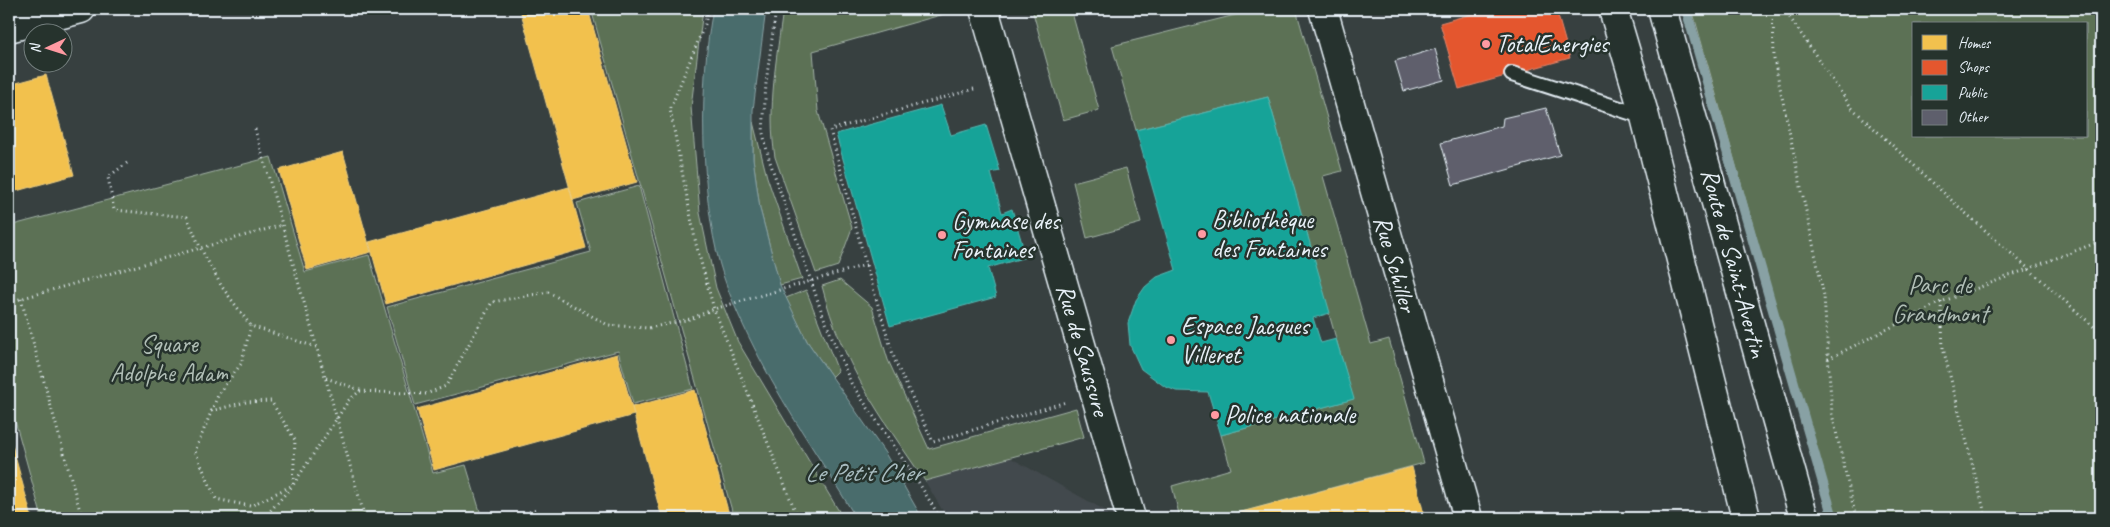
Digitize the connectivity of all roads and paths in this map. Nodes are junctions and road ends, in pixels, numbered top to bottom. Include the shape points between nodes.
1 (81, 9) edge
2 (708, 9) edge
3 (776, 9) edge
4 (984, 9) edge
5 (1323, 9) edge
6 (1613, 9) edge
7 (1662, 9) edge
8 (1773, 9) edge
9 (1784, 9) edge
10 (9, 28) edge
11 (1512, 74) dead end
12 (1005, 80) junction
13 (1645, 117) junction
14 (255, 129) dead end
15 (127, 163) dead end
16 (282, 225) junction
17 (2101, 240) edge
18 (200, 247) junction
19 (866, 265) junction
20 (2029, 268) junction
21 (812, 282) junction
22 (21, 299) junction
23 (9, 302) edge
24 (1941, 302) junction
25 (714, 309) junction
26 (251, 326) junction
27 (2101, 333) edge
28 (316, 347) junction
29 (1828, 359) junction
30 (325, 378) junction
31 (360, 391) junction
32 (1096, 393) junction
33 (211, 411) junction
34 (337, 419) junction
35 (293, 485) junction
36 (537, 510) dead end
37 (82, 518) edge
38 (264, 518) edge
39 (365, 518) edge
40 (505, 518) edge
41 (798, 518) edge
42 (940, 518) edge
43 (1131, 518) edge
44 (1468, 518) edge
45 (1746, 518) edge
46 (1804, 518) edge
47 (1856, 518) edge
48 (1986, 518) edge

1 - 10 street
2 - 25 path via 705,24 670,109 696,244
3 - 21 path via 763,133
4 - 12 street, Rue de Saussure
5 - 44 street, Rue Schiller
6 - 13 street, Route de Saint-Avertin
7 - 46 street, Route de Saint-Avertin
8 - 29 path via 1774,59 1824,296
9 - 20 path via 1851,107
11 - 13 lane
12 - 19 path via 830,130
12 - 32 street, Rue de Saussure
13 - 45 street, Route de Saint-Avertin
14 - 16 path
15 - 18 path via 108,177 114,210 187,217
16 - 18 path
16 - 28 path
17 - 20 path
18 - 22 path
18 - 26 path via 222,287
19 - 21 path
19 - 32 path via 895,361 933,442
20 - 24 path
20 - 27 path
21 - 25 path
21 - 42 path via 829,332 852,383
22 - 23 path
22 - 37 path
24 - 29 path
24 - 48 path via 1943,348
25 - 31 path via 690,319 648,328 608,325 548,292 492,302 446,386 426,394
25 - 41 path
26 - 28 path
26 - 33 path via 242,364 219,393
28 - 30 path
29 - 47 path via 1832,414
30 - 31 path
30 - 34 path
31 - 34 path via 349,400
32 - 43 street, Rue de Saussure
33 - 35 path via 246,402 271,401 294,440
33 - 35 path via 195,451 216,499 250,506
34 - 35 path
34 - 39 path
35 - 38 path
36 - 40 path

